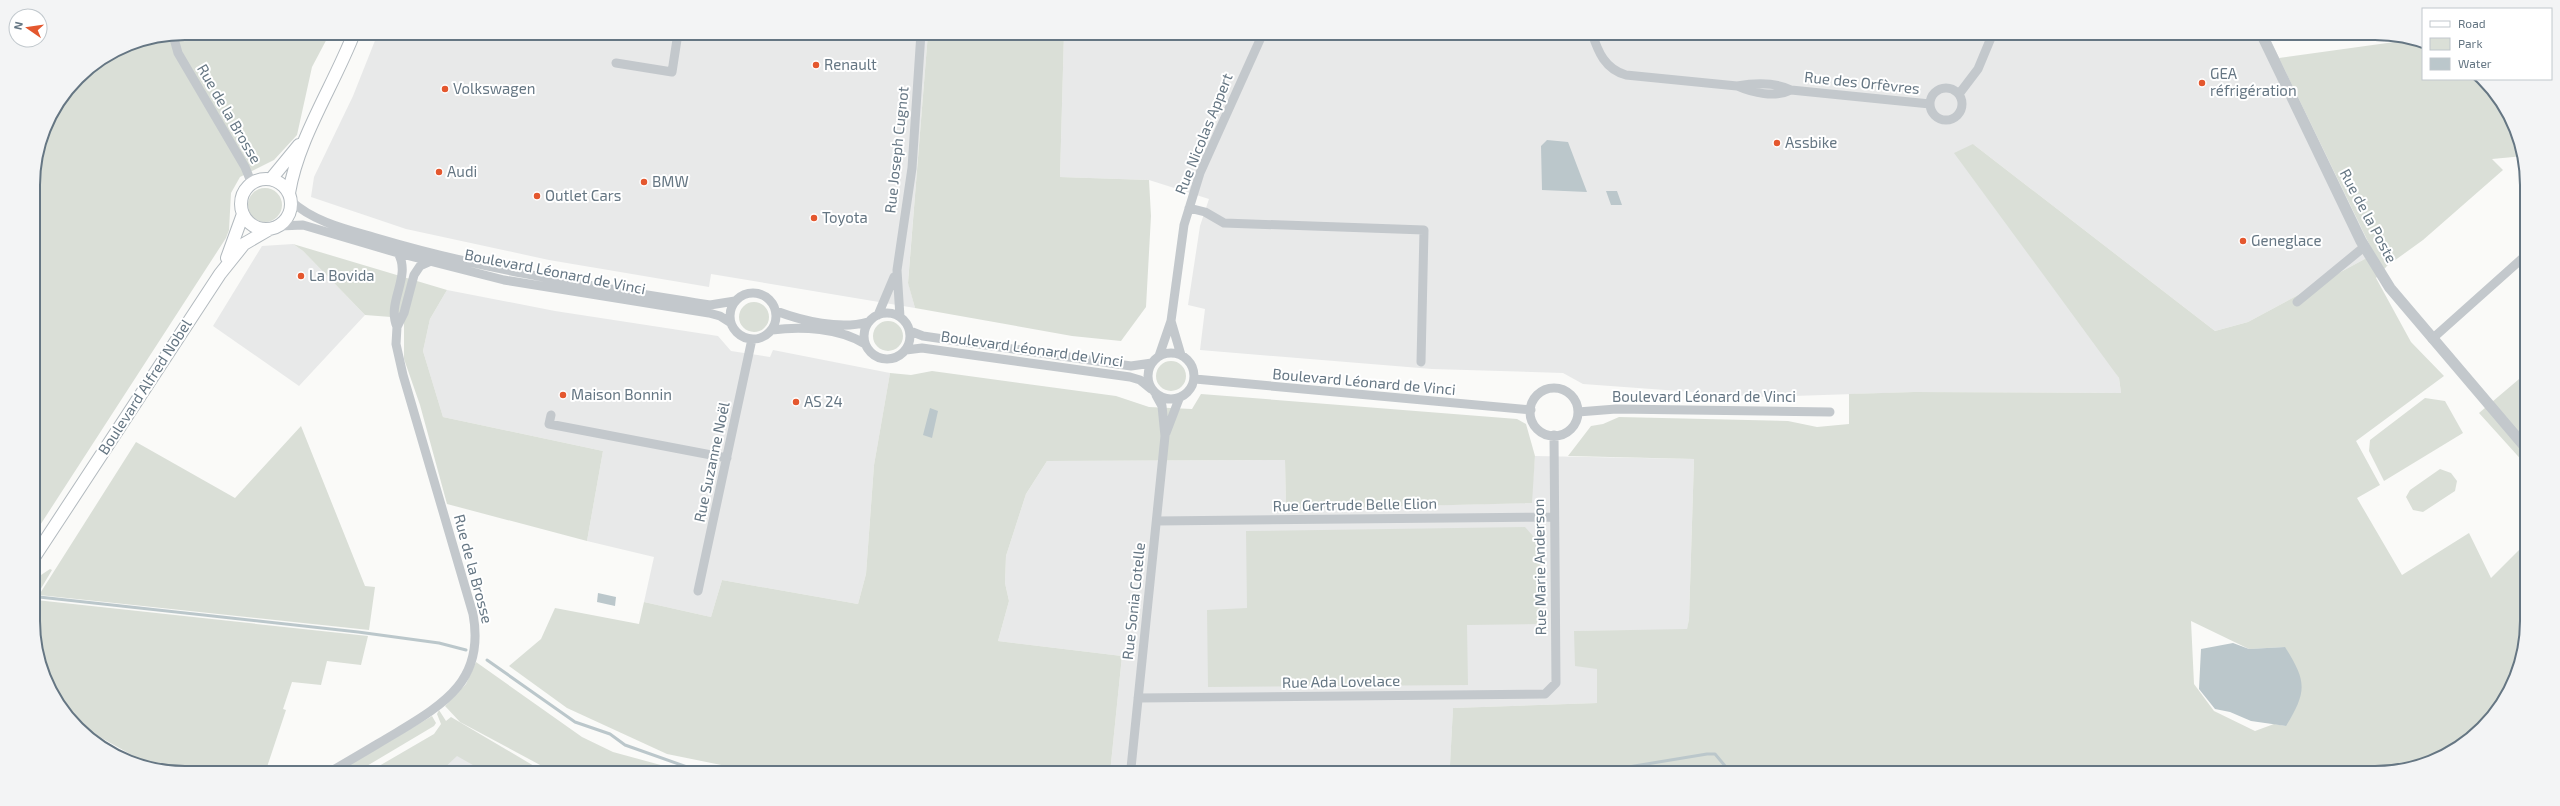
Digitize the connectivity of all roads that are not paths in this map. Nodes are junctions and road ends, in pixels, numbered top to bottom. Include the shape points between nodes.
1 (174, 40) edge
2 (351, 40) edge
3 (677, 40) edge
4 (921, 40) edge
5 (1260, 40) edge
6 (1595, 40) edge
7 (1990, 40) edge
8 (2263, 40) edge
9 (616, 63) dead end
10 (1959, 94) junction
11 (1930, 104) junction
12 (308, 133) junction
13 (270, 179) junction
14 (252, 184) junction
15 (290, 197) junction
16 (1190, 208) junction
17 (243, 214) junction
18 (280, 226) junction
19 (268, 230) junction
20 (2364, 247) junction
21 (398, 253) junction
22 (2520, 260) edge
23 (429, 262) junction
24 (897, 270) junction
25 (220, 274) junction
26 (735, 302) junction
27 (2297, 302) dead end
28 (776, 311) junction
29 (878, 315) junction
30 (900, 317) junction
31 (1171, 321) junction
32 (868, 322) junction
33 (731, 323) junction
34 (397, 327) junction
35 (772, 330) junction
36 (910, 331) junction
37 (752, 339) junction
38 (2432, 339) junction
39 (865, 344) junction
40 (906, 350) junction
41 (1181, 355) junction
42 (1155, 360) junction
43 (1421, 362) dead end
44 (1195, 379) junction
45 (1154, 392) junction
46 (1179, 399) junction
47 (1531, 410) junction
48 (1578, 412) junction
49 (1830, 412) dead end
50 (552, 415) dead end
51 (1554, 435) junction
52 (1165, 436) junction
53 (2520, 441) edge
54 (727, 458) junction
55 (1553, 517) junction
56 (1157, 521) junction
57 (40, 548) edge
58 (698, 591) dead end
59 (1545, 694) joint
60 (1138, 698) junction
61 (340, 766) edge
62 (1131, 766) edge

1 - 14 street, Rue de la Brosse via 178,53 245,167
2 - 12 main road via 335,80
3 - 9 street via 672,72
4 - 24 street, Rue Joseph Cugnot via 912,168
5 - 16 street, Rue Nicolas Appert via 1200,174
6 - 11 street, Rue des Orfèvres via 1600,54 1615,71 1626,75 1737,86 1750,92 1782,94 1791,90
7 - 10 street via 1978,69
8 - 20 street, Rue de la Poste
10 - 11 street via 1951,88 1941,88 1933,94
10 - 11 street via 1961,109 1951,119 1936,117
12 - 13 main road
12 - 15 main road via 292,174
13 - 14 main road
13 - 15 main road via 278,182
14 - 17 main road via 242,198
15 - 18 main road via 289,215
15 - 26 street, Boulevard Léonard de Vinci via 307,213 334,225 404,246 506,271 710,305
16 - 31 street, Rue Nicolas Appert via 1177,269
16 - 43 street via 1205,212 1224,223 1424,230
17 - 19 main road via 253,226
17 - 25 main road
18 - 19 main road
18 - 21 street, Boulevard Léonard de Vinci via 303,225
19 - 25 main road, Boulevard Alfred Nobel via 244,244
20 - 27 street
20 - 38 street, Rue de la Poste via 2390,288
21 - 23 street, Boulevard Léonard de Vinci
21 - 34 street, Rue de la Brosse via 403,266 393,308
22 - 38 street
23 - 33 street, Boulevard Léonard de Vinci via 504,280 709,313
23 - 34 street, Rue de la Brosse via 420,266 414,275 404,313
24 - 29 street, Rue Joseph Cugnot
24 - 30 street, Rue Joseph Cugnot
25 - 57 main road, Boulevard Alfred Nobel
26 - 28 street via 746,294 758,293 772,303
26 - 33 street via 730,312
28 - 32 street via 792,317 844,326
28 - 35 street via 776,321
29 - 30 street via 891,313
29 - 32 street
30 - 36 street
31 - 41 street
31 - 42 street
32 - 39 street via 864,331
33 - 37 street via 739,334
34 - 61 street, Rue de la Brosse via 396,344 403,375 473,614 476,632 475,652 467,676 447,700 420,719
35 - 37 street via 760,338
35 - 39 street via 791,327 843,334
36 - 40 street via 910,342
36 - 42 street, Boulevard Léonard de Vinci via 923,336 1132,366
37 - 54 street, Rue Suzanne Noël
38 - 53 street, Rue de la Poste
39 - 40 street via 874,356 882,360 891,360
40 - 45 street, Boulevard Léonard de Vinci via 922,348 1130,377 1140,380
41 - 42 street via 1166,353
41 - 44 street via 1192,365
42 - 45 street via 1148,376
44 - 46 street via 1187,394
44 - 47 street, Boulevard Léonard de Vinci
45 - 46 street via 1170,400
45 - 52 street via 1162,406
46 - 52 street
47 - 48 street via 1540,393 1545,389 1558,388 1570,394
47 - 51 street via 1532,421 1539,430
48 - 49 street, Boulevard Léonard de Vinci
48 - 51 street via 1571,429
50 - 54 street via 549,424
51 - 55 street, Rue Marie Anderson
52 - 56 street, Rue Sonia Cotelle
54 - 58 street, Rue Suzanne Noël
55 - 56 street, Rue Gertrude Belle Elion
55 - 59 street, Rue Marie Anderson via 1556,684
56 - 60 street, Rue Sonia Cotelle
59 - 60 street, Rue Ada Lovelace
60 - 62 street, Rue Sonia Cotelle

